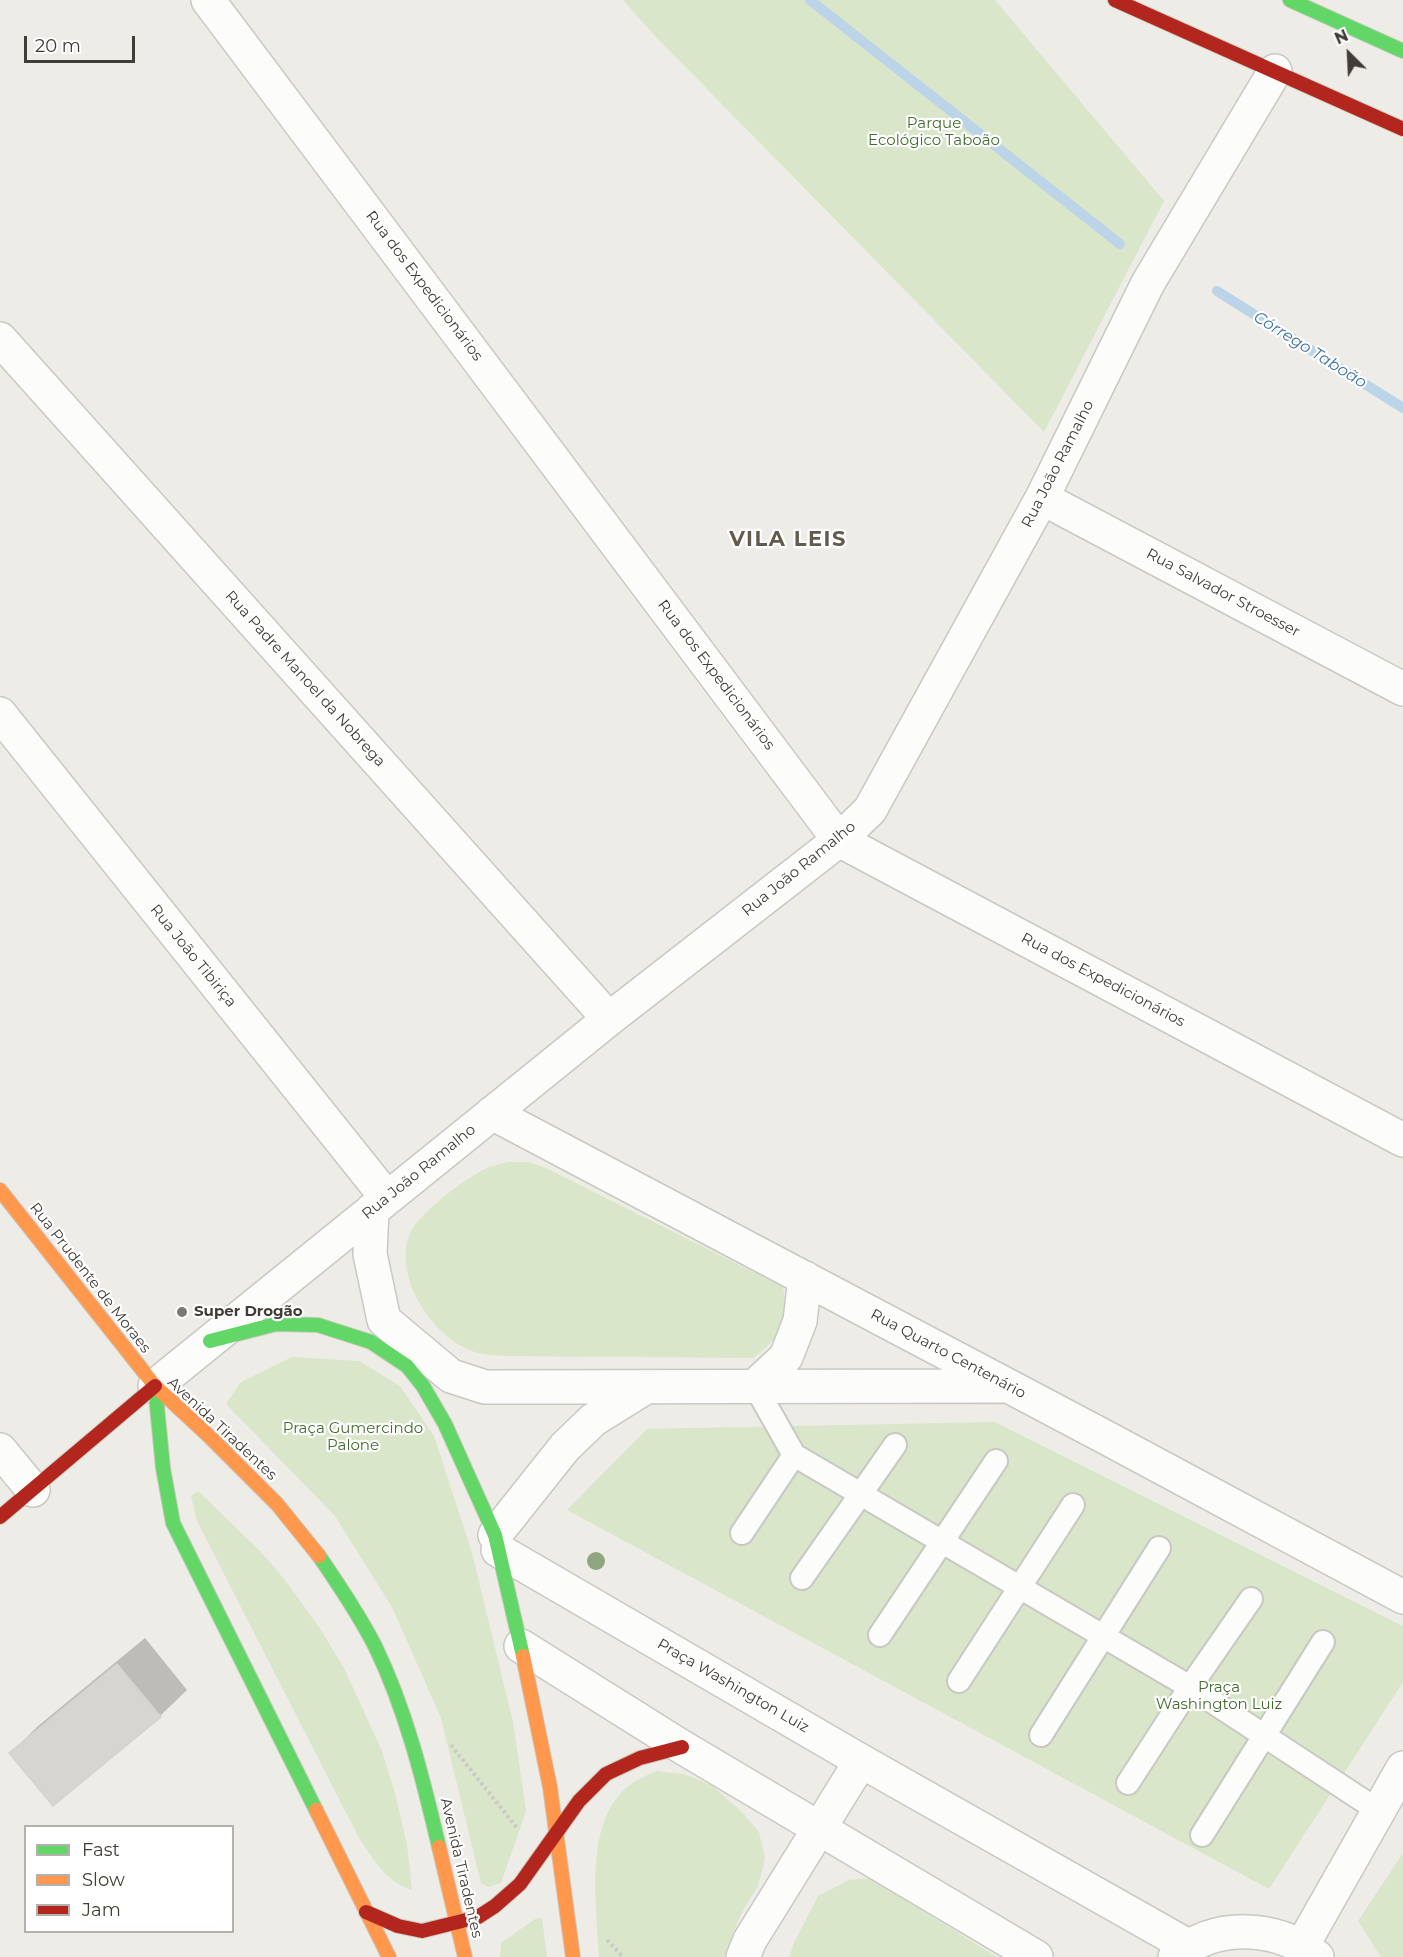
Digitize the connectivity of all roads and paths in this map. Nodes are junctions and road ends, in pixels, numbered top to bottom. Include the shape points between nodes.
1 (208, 0) edge
2 (1115, 0) edge
3 (1290, 0) edge
4 (1403, 51) edge
5 (1275, 71) junction
6 (1403, 129) edge
7 (0, 339) edge
8 (1042, 498) junction
9 (1403, 689) edge
10 (0, 714) edge
11 (839, 840) junction
12 (609, 1019) junction
13 (492, 1113) junction
14 (1403, 1140) edge
15 (0, 1190) edge
16 (379, 1204) junction
17 (805, 1278) junction
18 (210, 1341) junction
19 (155, 1386) junction
20 (755, 1386) junction
21 (1009, 1386) junction
22 (646, 1387) junction
23 (895, 1445) dead end
24 (0, 1450) edge
25 (794, 1455) junction
26 (996, 1461) dead end
27 (33, 1490) junction
28 (859, 1494) junction
29 (1073, 1505) dead end
30 (0, 1517) edge
31 (742, 1533) dead end
32 (941, 1542) junction
33 (496, 1543) junction
34 (1159, 1548) dead end
35 (802, 1578) dead end
36 (1018, 1588) junction
37 (1403, 1598) edge
38 (1251, 1599) dead end
39 (880, 1635) dead end
40 (1103, 1637) junction
41 (1323, 1642) dead end
42 (521, 1646) junction
43 (959, 1680) dead end
44 (1190, 1688) junction
45 (1041, 1735) dead end
46 (1263, 1735) junction
47 (447, 1738) dead end
48 (682, 1747) junction
49 (861, 1761) junction
50 (1403, 1768) edge
51 (1128, 1783) dead end
52 (1379, 1811) junction
53 (818, 1827) junction
54 (557, 1833) junction
55 (1202, 1835) dead end
56 (540, 1857) junction
57 (366, 1912) junction
58 (457, 1924) junction
59 (1310, 1951) edge
60 (1181, 1952) edge
61 (389, 1957) edge
62 (465, 1957) edge
63 (573, 1957) edge
64 (743, 1957) edge
65 (1036, 1957) edge

1 - 11 street, Rua dos Expedicionários
2 - 5 main road
3 - 4 main road
5 - 6 main road
5 - 8 street, Rua João Ramalho via 1148,283
7 - 12 street, Rua Padre Manoel da Nobrega
8 - 9 street, Rua Salvador Stroesser
8 - 11 street, Rua João Ramalho via 870,810
10 - 16 street, Rua João Tibiriça
11 - 12 street, Rua João Ramalho
11 - 14 street, Rua dos Expedicionários
12 - 13 street, Rua João Ramalho
13 - 16 street, Rua João Ramalho
13 - 17 street, Rua Quarto Centenário
15 - 19 main road, Rua Prudente de Moraes
16 - 18 street, Rua João Ramalho
16 - 22 street via 370,1254 384,1320 451,1376 485,1387
17 - 20 street via 800,1322 786,1357
17 - 21 street, Rua Quarto Centenário
18 - 19 street, Rua João Ramalho
18 - 33 main road via 276,1324 318,1324 371,1342 407,1365 445,1424
19 - 27 main road
19 - 57 main road, Avenida Tiradentes via 173,1523
19 - 58 main road, Avenida Tiradentes via 277,1504 313,1547 354,1609 375,1647 421,1772
20 - 21 street
20 - 22 street
20 - 25 lane
21 - 37 street, Rua Quarto Centenário
22 - 33 street via 593,1420 572,1440
23 - 28 lane
24 - 27 street
25 - 28 lane
25 - 31 lane
26 - 32 lane
27 - 30 main road
28 - 32 lane
28 - 35 lane
29 - 36 lane
32 - 36 lane
32 - 39 lane
33 - 42 main road
33 - 49 street, Praça Washington Luiz
34 - 40 lane
36 - 40 lane
36 - 43 lane
38 - 44 lane
40 - 44 lane
40 - 45 lane
41 - 46 lane
42 - 48 street
42 - 54 main road
44 - 46 lane
44 - 51 lane
46 - 52 lane
46 - 55 lane
47 - 56 path
48 - 53 street
48 - 54 main road via 640,1758 606,1774 579,1801
49 - 53 street
49 - 60 street, Praça Washington Luiz
50 - 52 street
52 - 59 street
53 - 64 street
53 - 65 street
54 - 56 main road
54 - 63 main road
56 - 58 main road via 520,1884 495,1906
57 - 58 main road via 422,1931
57 - 61 main road, Avenida Tiradentes
58 - 62 main road, Avenida Tiradentes
59 - 60 street, Praça Washington Luiz via 1265,1932 1226,1933

